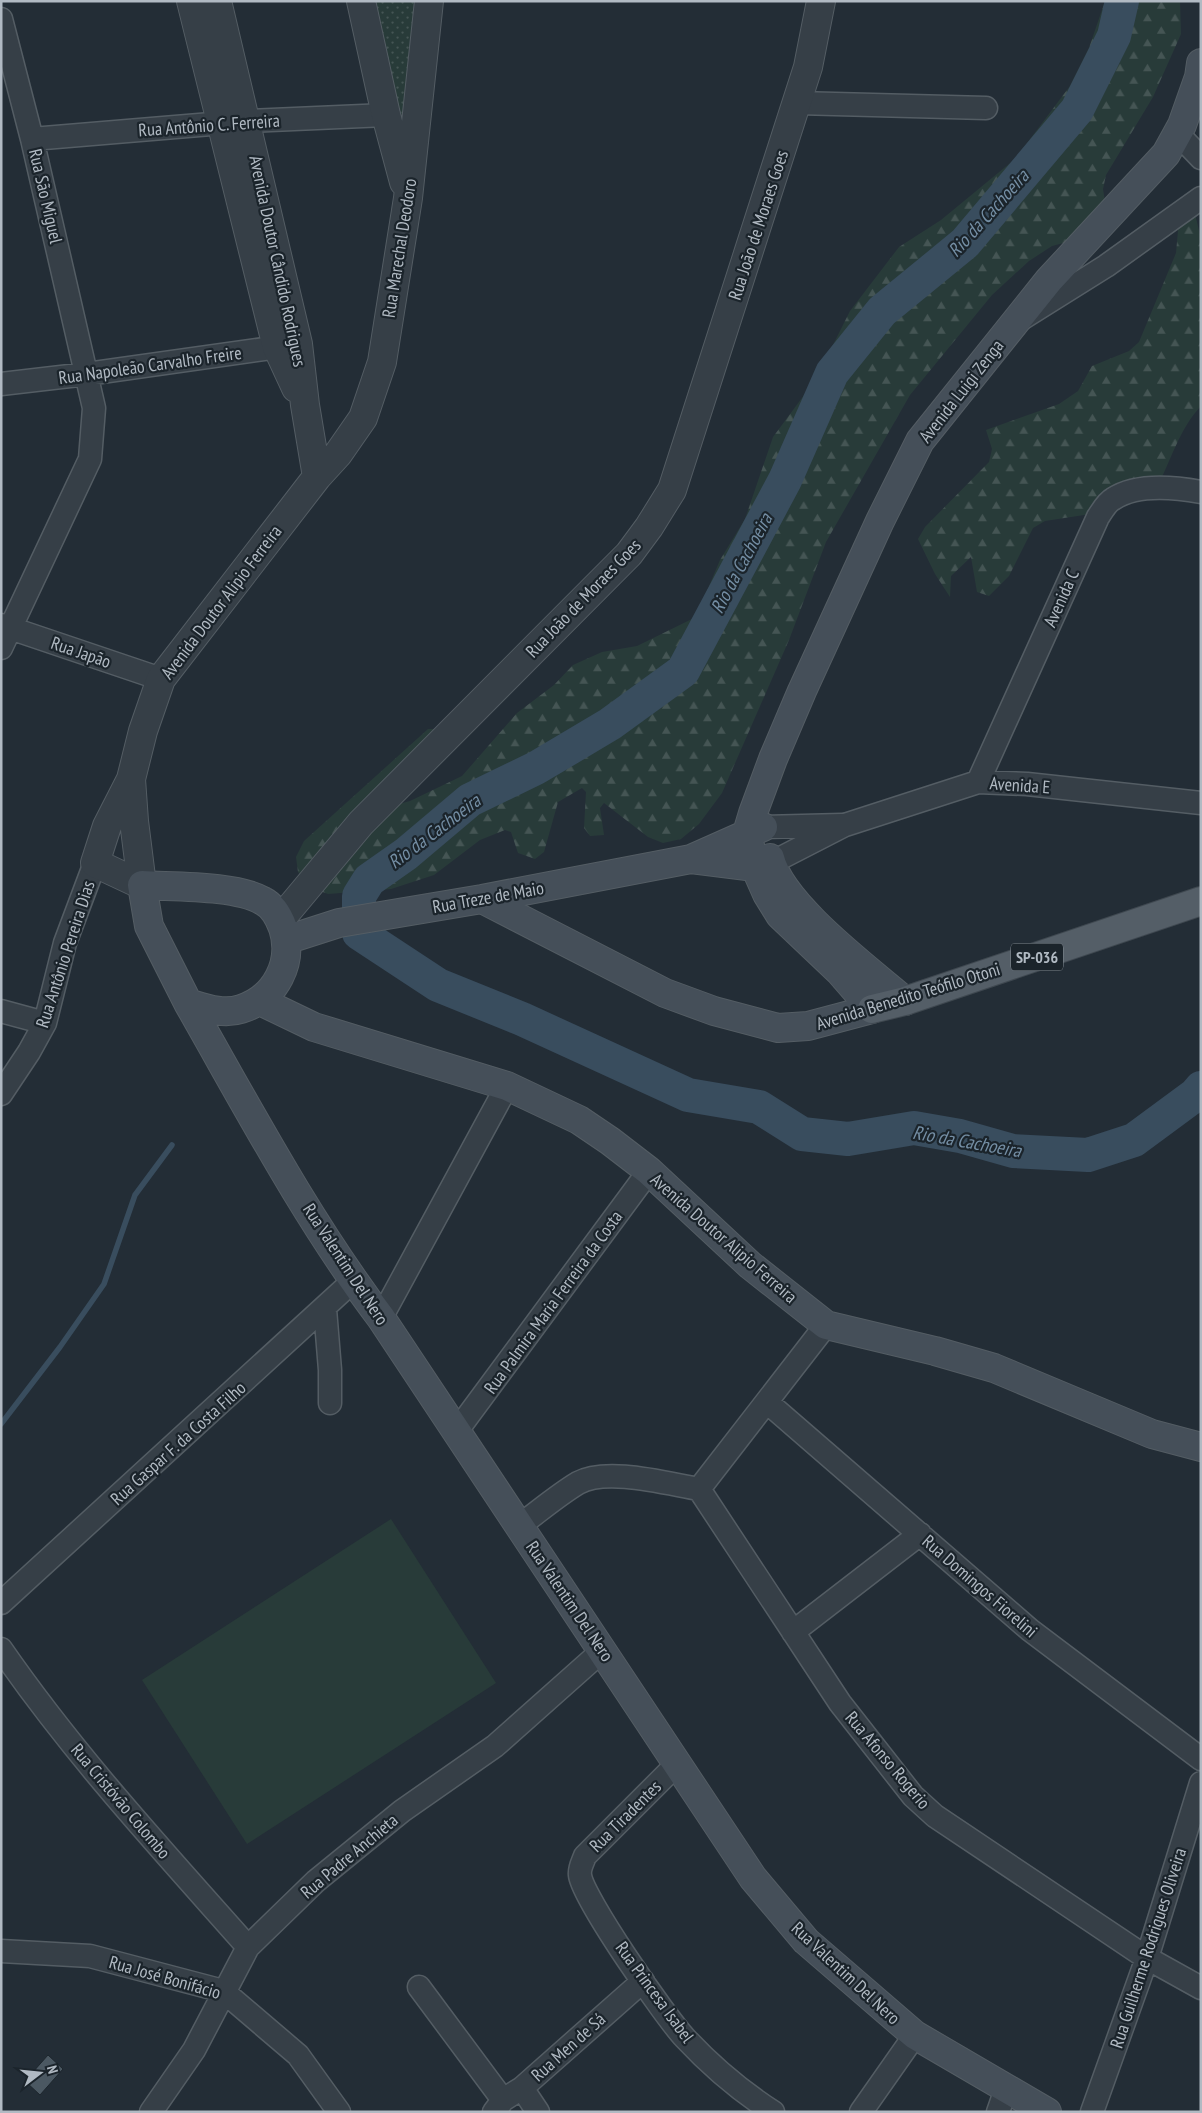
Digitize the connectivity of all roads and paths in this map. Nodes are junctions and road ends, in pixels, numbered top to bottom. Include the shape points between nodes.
1 (191, 1) edge
2 (217, 1) edge
3 (361, 1) edge
4 (429, 1) edge
5 (821, 1) edge
6 (1, 19) edge
7 (1201, 63) edge
8 (797, 103) junction
9 (986, 108) dead end
10 (386, 115) junction
11 (247, 121) junction
12 (220, 123) junction
13 (1177, 133) junction
14 (32, 140) junction
15 (1201, 158) edge
16 (408, 198) junction
17 (1201, 198) edge
18 (1014, 324) junction
19 (288, 346) junction
20 (87, 374) junction
21 (1, 384) edge
22 (317, 477) junction
23 (1201, 492) edge
24 (4, 634) edge
25 (161, 679) junction
26 (131, 779) junction
27 (978, 782) junction
28 (1201, 803) edge
29 (755, 824) junction
30 (845, 825) junction
31 (690, 860) junction
32 (95, 863) junction
33 (763, 865) junction
34 (142, 885) junction
35 (482, 899) junction
36 (1201, 901) edge
37 (283, 930) junction
38 (260, 1001) junction
39 (905, 1001) junction
40 (188, 1003) junction
41 (872, 1009) junction
42 (1, 1011) edge
43 (45, 1023) junction
44 (506, 1086) junction
45 (1, 1094) edge
46 (649, 1171) junction
47 (353, 1281) junction
48 (325, 1309) junction
49 (381, 1318) junction
50 (826, 1325) junction
51 (330, 1403) dead end
52 (768, 1403) junction
53 (456, 1432) junction
54 (1201, 1448) edge
55 (699, 1489) junction
56 (519, 1526) junction
57 (920, 1534) junction
58 (1, 1603) edge
59 (793, 1632) junction
60 (1, 1649) edge
61 (603, 1650) junction
62 (1201, 1759) edge
63 (678, 1763) junction
64 (1201, 1782) edge
65 (580, 1875) joint
66 (248, 1947) junction
67 (1, 1951) edge
68 (1147, 1958) junction
69 (643, 1981) junction
70 (419, 1987) dead end
71 (1201, 1988) edge
72 (223, 1991) junction
73 (915, 2035) junction
74 (522, 2088) junction
75 (1002, 2100) edge
76 (498, 2106) edge
77 (151, 2112) edge
78 (339, 2112) edge
79 (538, 2112) edge
80 (773, 2112) edge
81 (861, 2112) edge
82 (1047, 2112) edge
83 (1092, 2112) edge

1 - 12 street, Avenida Doutor Cândido Rodrigues
2 - 11 street, Avenida Doutor Cândido Rodrigues
3 - 10 street
4 - 16 street, Rua Marechal Deodoro
5 - 8 street, Rua João de Moraes Goes via 808,68
6 - 14 street, Rua São Miguel
7 - 13 main road, Avenida Luigi Zenga via 1199,77
8 - 9 street
8 - 37 street, Rua João de Moraes Goes via 675,482 649,527 629,554 361,823
10 - 11 street, Rua Antônio C. Ferreira
10 - 16 street
11 - 12 street, Rua Antônio C. Ferreira
11 - 19 street, Avenida Doutor Cândido Rodrigues
12 - 14 street, Rua Antônio C. Ferreira
12 - 19 street, Avenida Doutor Cândido Rodrigues
13 - 15 street
13 - 18 main road, Avenida Luigi Zenga via 1166,154 1049,280
14 - 20 street, Rua São Miguel
16 - 22 street, Rua Marechal Deodoro via 382,362 363,418
17 - 18 street via 1106,266
18 - 29 main road, Avenida Luigi Zenga via 920,441 806,682 773,759
19 - 20 street, Rua Napoleão Carvalho Freire
19 - 22 street, Avenida Doutor Cândido Rodrigues via 305,405
20 - 21 street, Rua Napoleão Carvalho Freire
20 - 24 street, Rua São Miguel via 94,408 90,459
22 - 25 street, Avenida Doutor Alipio Ferreira
23 - 27 street, Avenida C via 1151,488 1131,492 1112,499 1098,517
24 - 25 street, Rua Japão
25 - 26 street, Avenida Doutor Alipio Ferreira
26 - 32 street, Rua Antônio Pereira Dias via 107,826
26 - 34 street, Avenida Doutor Alipio Ferreira
27 - 28 street, Avenida E via 1027,784
27 - 30 street, Avenida E
29 - 30 street, Avenida E
29 - 31 main road, Rua Treze de Maio
29 - 33 main road
30 - 33 street, Avenida E
31 - 33 main road, Rua Treze de Maio
31 - 35 main road, Rua Treze de Maio
32 - 34 street, Rua Antônio Pereira Dias
32 - 43 street, Rua Antônio Pereira Dias via 65,943
33 - 39 main road via 804,913
33 - 41 main road via 780,915 839,971
34 - 37 main road via 236,892 262,900 272,908
34 - 40 main road, Rua Valentim Del Nero via 149,926
35 - 37 main road, Rua Treze de Maio
35 - 41 main road, Avenida Benedito Teófilo Otoni via 664,993 714,1011 778,1028 808,1026
36 - 39 main road, Avenida Benedito Teófilo Otoni / SP-036
37 - 38 main road via 285,963 276,984
38 - 40 main road via 239,1010 217,1011
38 - 44 main road, Avenida Doutor Alipio Ferreira via 314,1027
39 - 41 main road, Avenida Benedito Teófilo Otoni / SP-036
40 - 47 main road, Rua Valentim Del Nero
42 - 43 street
43 - 45 street, Rua Antônio Pereira Dias
44 - 46 main road, Avenida Doutor Alipio Ferreira via 578,1120
44 - 49 street
46 - 50 main road, Avenida Doutor Alipio Ferreira via 750,1265
46 - 53 street, Rua Palmira Maria Ferreira da Costa
47 - 48 street, Rua Gaspar F. da Costa Filho
47 - 49 main road, Rua Valentim Del Nero
48 - 51 street
48 - 58 street, Rua Gaspar F. da Costa Filho
49 - 53 main road, Rua Valentim Del Nero
50 - 52 street
50 - 54 main road, Avenida Doutor Alipio Ferreira via 994,1368 1152,1434
52 - 55 street
52 - 57 street, Rua Domingos Fiorelini
53 - 56 main road, Rua Valentim Del Nero
55 - 56 street via 627,1477 592,1478 578,1482
55 - 59 street, Rua Afonso Rogerio
56 - 61 main road, Rua Valentim Del Nero
57 - 59 street
57 - 62 street, Rua Domingos Fiorelini via 1030,1630
59 - 68 street, Rua Afonso Rogerio via 840,1703 913,1796 935,1816
60 - 66 street, Rua Cristóvão Colombo via 37,1701 127,1810
61 - 63 main road, Rua Valentim Del Nero
61 - 66 street, Rua Padre Anchieta via 495,1746 402,1811 316,1881
63 - 65 street, Rua Tiradentes via 585,1856
63 - 73 main road, Rua Valentim Del Nero via 753,1878 806,1941
64 - 68 street, Rua Guilherme Rodrigues Oliveira
65 - 69 street, Rua Princesa Isabel via 589,1898
66 - 72 street, Rua Padre Anchieta
67 - 72 street, Rua José Bonifácio via 90,1956
68 - 71 street, Rua Afonso Rogerio
68 - 83 street, Rua Guilherme Rodrigues Oliveira
69 - 74 street, Rua Men de Sá
69 - 80 street, Rua Princesa Isabel via 685,2038 748,2096
70 - 76 street
72 - 77 street, Rua Padre Anchieta via 194,2050
72 - 78 street, Rua José Bonifácio via 298,2055
73 - 75 main road, Rua Valentim Del Nero
73 - 81 street
74 - 76 street, Rua Men de Sá
74 - 79 street
75 - 82 main road, Rua Valentim Del Nero

